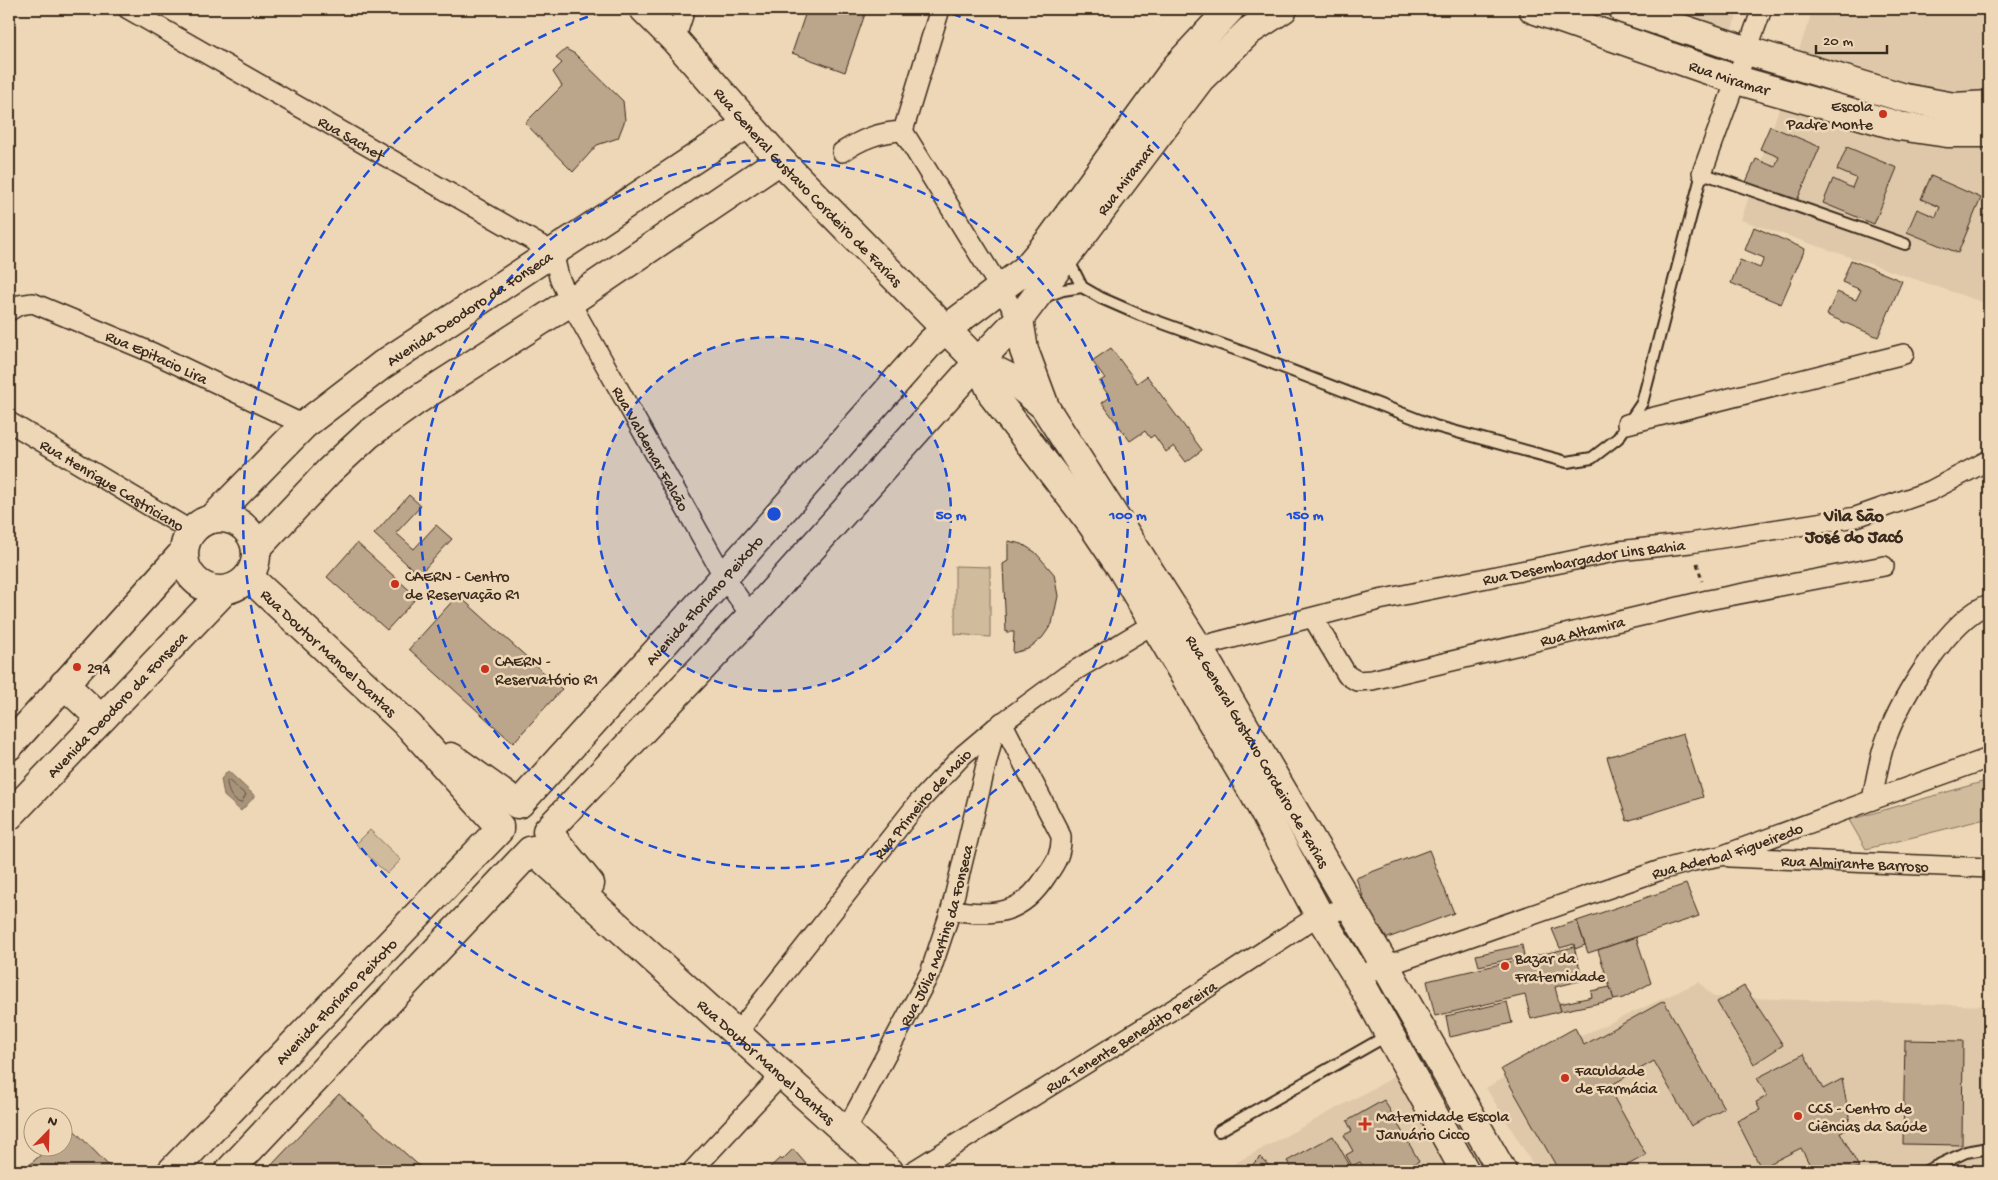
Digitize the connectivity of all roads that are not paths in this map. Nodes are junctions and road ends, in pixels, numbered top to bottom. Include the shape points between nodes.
1 (128, 9) edge
2 (644, 9) edge
3 (685, 9) edge
4 (940, 9) edge
5 (1230, 9) edge
6 (1283, 9) edge
7 (1533, 9) edge
8 (1622, 9) edge
9 (1762, 9) edge
10 (675, 40) junction
11 (1748, 51) junction
12 (1737, 80) junction
13 (1989, 105) edge
14 (747, 124) junction
15 (903, 131) junction
16 (1989, 133) edge
17 (842, 152) dead end
18 (780, 160) junction
19 (1702, 173) junction
20 (1905, 244) dead end
21 (1067, 256) junction
22 (556, 264) junction
23 (1082, 287) junction
24 (1000, 289) junction
25 (570, 302) junction
26 (1026, 310) junction
27 (9, 311) edge
28 (946, 329) junction
29 (1904, 354) dead end
30 (978, 362) junction
31 (1044, 406) junction
32 (9, 422) edge
33 (1627, 424) junction
34 (304, 426) junction
35 (1989, 460) edge
36 (195, 534) junction
37 (256, 549) junction
38 (1884, 566) dead end
39 (249, 576) junction
40 (724, 577) junction
41 (224, 591) junction
42 (1989, 604) edge
43 (751, 616) junction
44 (1313, 618) junction
45 (1153, 624) junction
46 (1186, 652) junction
47 (64, 684) junction
48 (102, 719) junction
49 (999, 725) junction
50 (410, 727) junction
51 (9, 746) edge
52 (1989, 758) edge
53 (1872, 800) junction
54 (518, 804) junction
55 (9, 816) edge
56 (499, 828) junction
57 (540, 840) junction
58 (1721, 856) junction
59 (1989, 868) edge
60 (1350, 908) junction
61 (950, 910) junction
62 (1319, 916) junction
63 (1386, 967) junction
64 (1357, 976) junction
65 (737, 1033) junction
66 (1389, 1034) junction
67 (781, 1076) junction
68 (1219, 1131) dead end
69 (845, 1132) junction
70 (1989, 1148) edge
71 (172, 1171) edge
72 (229, 1171) edge
73 (692, 1171) edge
74 (889, 1171) edge
75 (913, 1171) edge
76 (1465, 1171) edge
77 (1502, 1171) edge
78 (1926, 1171) edge

1 - 22 street, Rua Sachet
2 - 10 main road, Rua General Gustavo Cordeiro de Farias
3 - 10 street
4 - 15 street
5 - 24 main road, Rua Miramar via 1177,66 1051,239 1025,270
6 - 21 main road, Rua Miramar via 1249,31 1200,79
7 - 12 main road, Rua Miramar
8 - 11 main road, Rua Miramar
9 - 11 street
10 - 14 main road, Rua General Gustavo Cordeiro de Farias
11 - 12 street
11 - 13 main road, Rua Miramar via 1904,98 1954,107
12 - 16 main road, Rua Miramar via 1900,126 1947,133
12 - 19 street
14 - 18 main road, Rua General Gustavo Cordeiro de Farias
14 - 22 main road, Avenida Deodoro da Fonseca
15 - 17 street via 868,136
15 - 24 street
18 - 25 main road
18 - 28 main road, Rua General Gustavo Cordeiro de Farias
19 - 20 lane
19 - 33 lane via 1642,403
21 - 23 lane
21 - 26 main road, Rua Miramar
22 - 25 street, Rua Valdemar Falcão
22 - 34 main road, Avenida Deodoro da Fonseca via 382,365
23 - 26 lane via 1063,290
23 - 33 lane via 1140,315 1435,426 1567,462 1592,458 1618,438
24 - 26 street
24 - 28 main road, Rua Miramar
25 - 37 main road via 369,434 329,471
25 - 40 street, Rua Valdemar Falcão
26 - 30 main road, Rua Miramar
26 - 31 main road via 1024,350
27 - 34 street, Rua Epitacio Lira via 19,304 33,303 153,353
28 - 30 main road, Rua General Gustavo Cordeiro de Farias
28 - 40 main road, Avenida Floriano Peixoto
29 - 33 street
30 - 31 main road, Rua General Gustavo Cordeiro de Farias via 1010,378
30 - 43 main road
30 - 45 main road, Rua General Gustavo Cordeiro de Farias via 994,397 1091,523
31 - 46 main road, Rua General Gustavo Cordeiro de Farias
32 - 36 street, Rua Henrique Castriciano
34 - 36 main road, Avenida Deodoro da Fonseca
35 - 44 street, Rua Desembargador Lins Bahia via 1930,491 1856,516 1609,553 1379,600
36 - 37 main road via 223,518 245,528
36 - 41 main road via 185,565 190,576 211,590
36 - 47 main road, Avenida Deodoro da Fonseca
37 - 39 main road via 255,564
38 - 44 street, Rua Altamira via 1708,600 1372,680 1357,681 1347,675
39 - 41 main road via 238,586
39 - 50 main road, Rua Doutor Manoel Dantas
40 - 43 street, Rua Valdemar Falcão
40 - 54 main road, Avenida Floriano Peixoto
41 - 48 main road, Avenida Deodoro da Fonseca
42 - 53 street via 1979,608 1950,635 1902,702 1886,739
43 - 57 main road
44 - 46 street, Rua Desembargador Lins Bahia
45 - 46 main road, Rua General Gustavo Cordeiro de Farias
45 - 49 street, Rua Primeiro de Maio via 1066,676
46 - 60 main road, Rua General Gustavo Cordeiro de Farias
46 - 62 main road, Rua General Gustavo Cordeiro de Farias via 1256,797
47 - 48 main road
47 - 51 main road, Avenida Deodoro da Fonseca
48 - 55 main road, Avenida Deodoro da Fonseca
49 - 61 street, Rua Júlia Martins da Fonseca
49 - 61 street via 1061,836 1058,859 1029,898 1014,907 983,914
49 - 65 street, Rua Primeiro de Maio via 963,755 918,803
50 - 54 main road, Rua Doutor Manoel Dantas
50 - 56 main road, Rua Doutor Manoel Dantas
52 - 53 street, Rua Aderbal Figueiredo
53 - 58 street, Rua Aderbal Figueiredo
54 - 56 main road via 504,812
54 - 57 main road via 527,804 545,816
56 - 57 main road via 500,837 509,848 523,852
56 - 71 main road, Avenida Floriano Peixoto
57 - 65 main road, Rua Doutor Manoel Dantas via 644,951
57 - 72 main road
58 - 59 street, Rua Almirante Barroso
58 - 63 street, Rua Aderbal Figueiredo via 1661,870
60 - 62 street, Rua Tenente Benedito Pereira
60 - 63 main road, Rua General Gustavo Cordeiro de Farias
61 - 69 street, Rua Júlia Martins da Fonseca via 930,973
62 - 64 main road, Rua General Gustavo Cordeiro de Farias
62 - 75 street, Rua Tenente Benedito Pereira
63 - 64 street, Rua Aderbal Figueiredo
63 - 77 main road, Rua General Gustavo Cordeiro de Farias
64 - 66 main road, Rua General Gustavo Cordeiro de Farias
65 - 67 main road, Rua Doutor Manoel Dantas
66 - 68 lane
66 - 76 main road, Rua General Gustavo Cordeiro de Farias
67 - 69 main road, Rua Doutor Manoel Dantas
67 - 73 street
69 - 74 main road, Rua Doutor Manoel Dantas
70 - 78 lane via 1966,1152

